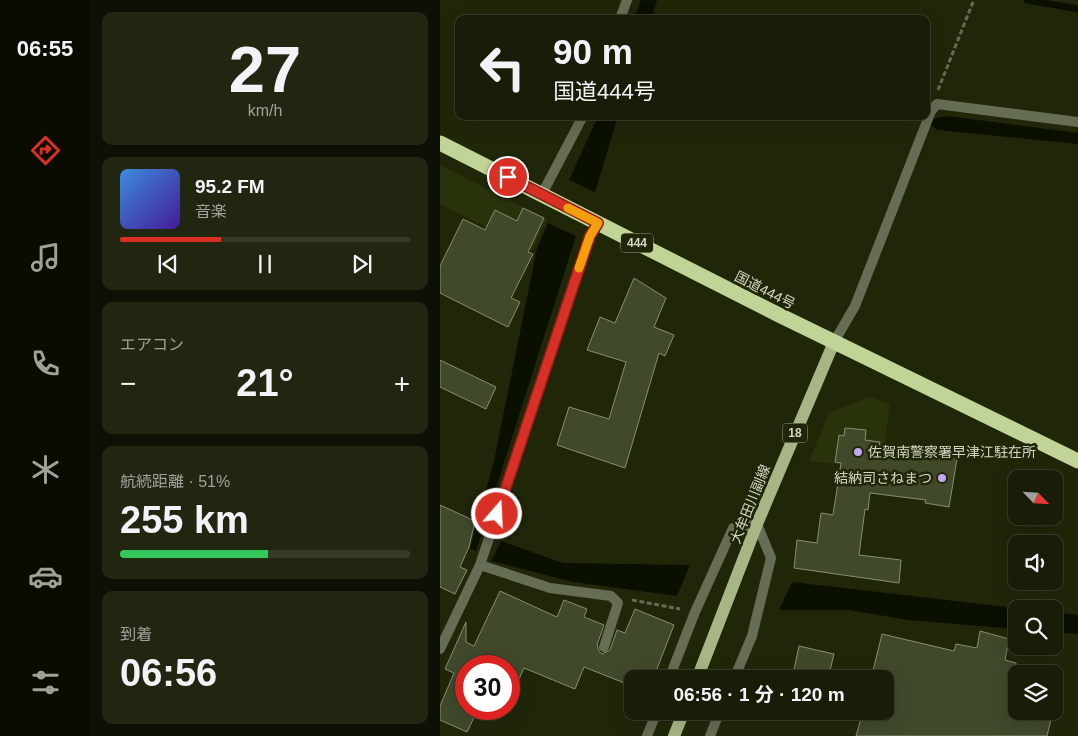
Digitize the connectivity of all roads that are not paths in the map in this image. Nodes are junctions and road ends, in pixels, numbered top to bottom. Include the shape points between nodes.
1 (627, 0) edge
2 (621, 15) edge
3 (930, 117) edge
4 (581, 120) edge
5 (929, 120) edge
6 (1078, 122) edge
7 (440, 143) edge
8 (542, 194) junction
9 (598, 223) junction
10 (834, 342) junction
11 (1078, 461) edge
12 (757, 524) junction
13 (480, 565) junction
14 (604, 647) dead end
15 (440, 649) edge
16 (672, 670) edge
17 (700, 670) edge
18 (738, 670) edge
19 (653, 720) edge
20 (680, 720) edge
21 (716, 720) edge
22 (647, 736) edge
23 (674, 736) edge
24 (710, 736) edge

1 - 2 street
3 - 6 street via 934,108
4 - 8 street
5 - 10 street via 855,306
7 - 8 highway, 国道444号 / 444
8 - 9 highway, 国道444号 / 444
9 - 10 highway, 国道444号 / 444
9 - 13 street via 590,236
10 - 11 highway, 国道444号 / 444
10 - 12 main road, 大牟田川副線 / 18
12 - 16 street via 733,528
12 - 17 main road, 大牟田川副線 / 18
12 - 18 street via 771,558 752,636
13 - 14 street via 550,588 611,596 618,603
13 - 15 street
19 - 22 street
20 - 23 main road
21 - 24 street

